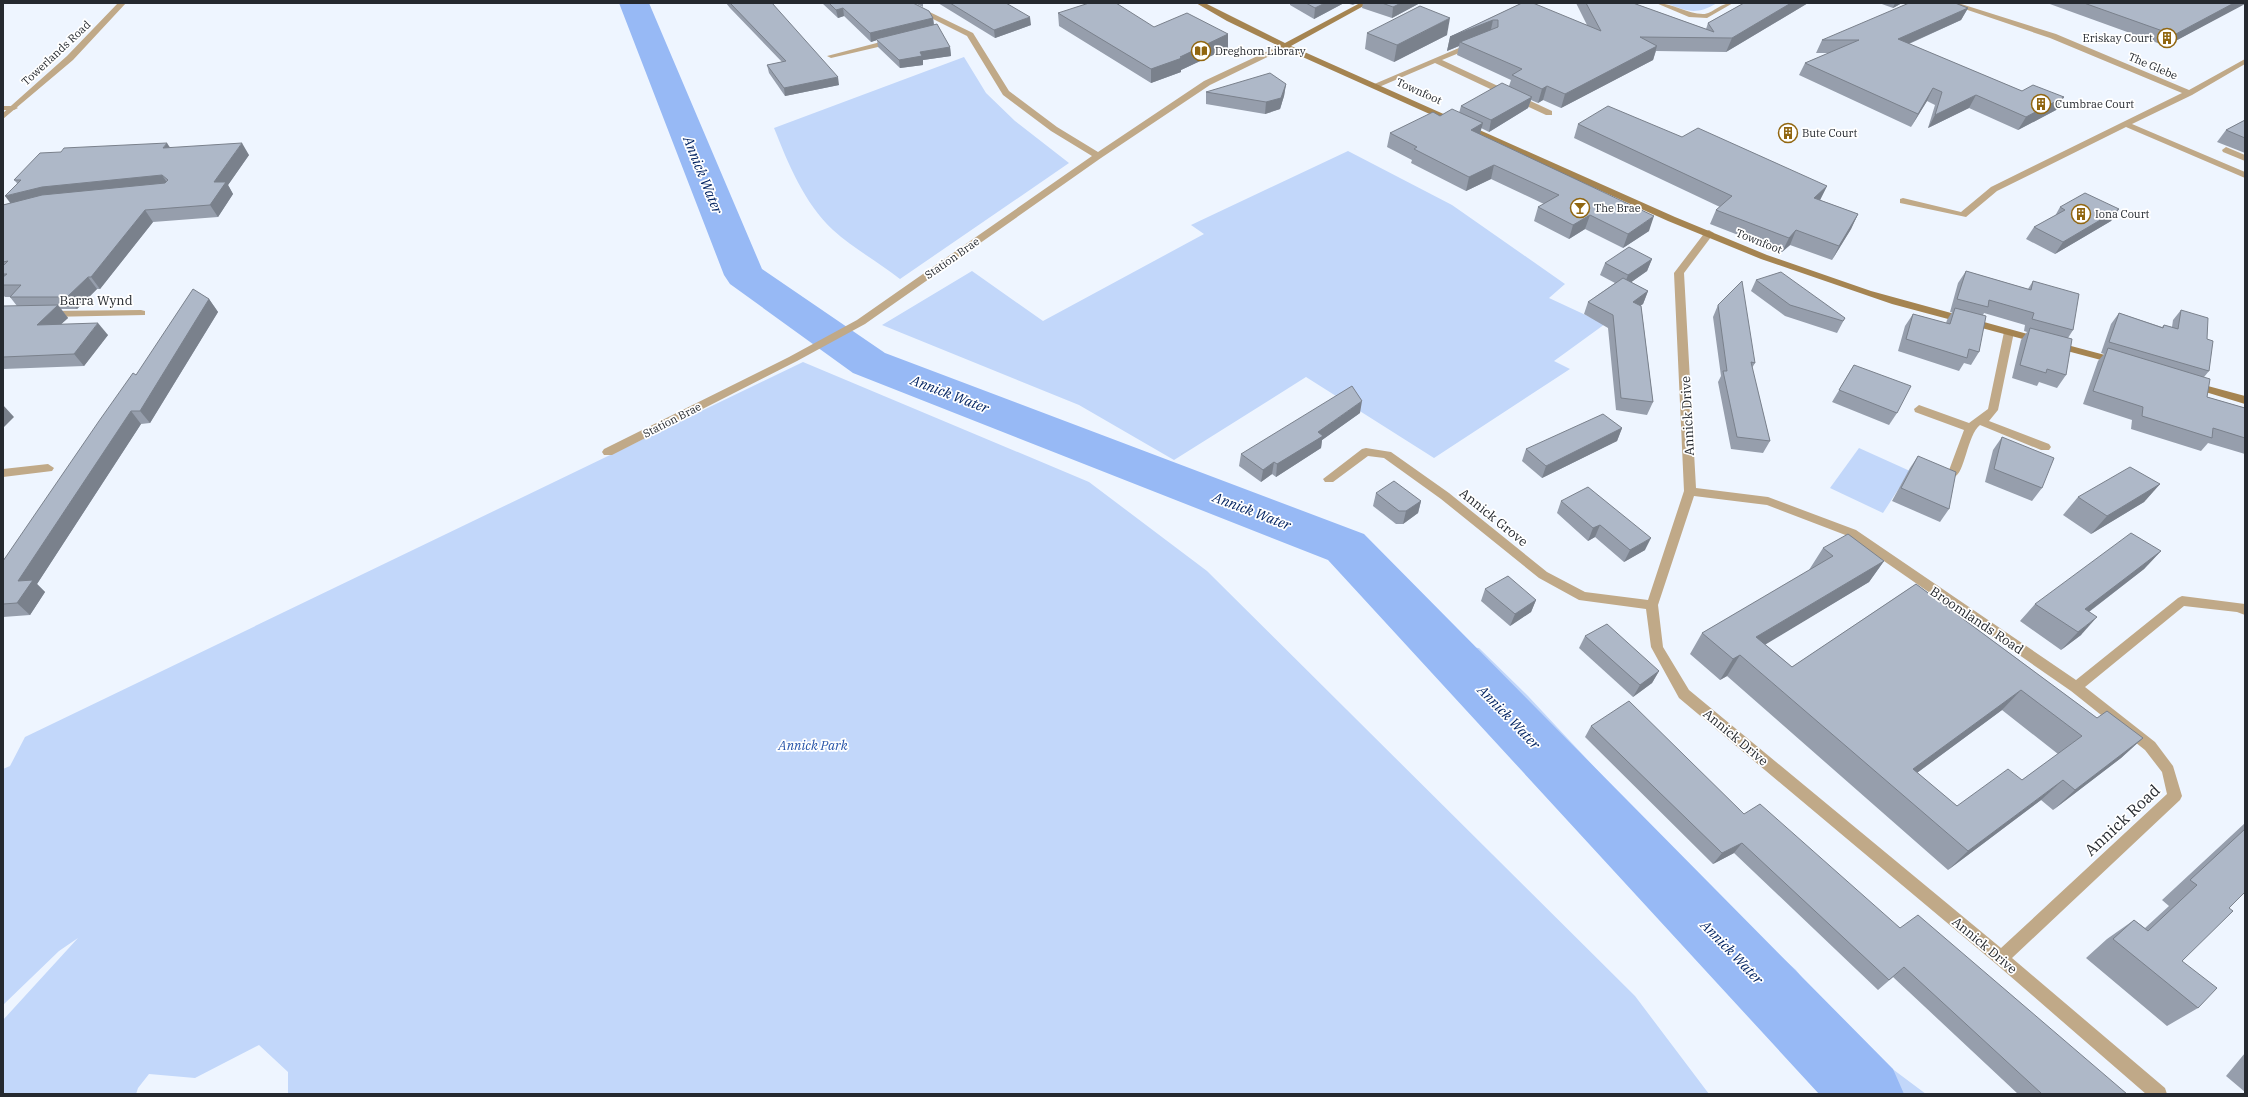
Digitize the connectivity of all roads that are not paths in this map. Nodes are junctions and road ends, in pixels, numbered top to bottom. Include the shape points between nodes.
1 (122, 3) edge
2 (905, 3) edge
3 (1200, 3) edge
4 (1365, 3) edge
5 (1660, 3) edge
6 (1729, 3) edge
7 (1950, 3) edge
8 (952, 26) junction
9 (936, 29) edge
10 (899, 39) edge
11 (1484, 40) edge
12 (1286, 46) junction
13 (831, 56) dead end
14 (1436, 60) junction
15 (2244, 62) edge
16 (1376, 85) junction
17 (2189, 93) junction
18 (3, 108) edge
19 (14, 108) junction
20 (1549, 113) dead end
21 (3, 117) edge
22 (2125, 124) junction
23 (2226, 150) dead end
24 (1098, 156) junction
25 (2245, 158) edge
26 (2245, 175) edge
27 (1903, 201) dead end
28 (1709, 233) junction
29 (141, 313) dead end
30 (34, 314) edge
31 (2009, 332) junction
32 (2124, 364) edge
33 (2182, 381) edge
34 (2245, 400) edge
35 (1919, 409) dead end
36 (1980, 421) junction
37 (1971, 428) junction
38 (2045, 447) dead end
39 (608, 452) dead end
40 (48, 468) dead end
41 (3, 473) edge
42 (1954, 474) edge
43 (1329, 479) dead end
44 (1690, 491) junction
45 (1652, 604) junction
46 (2245, 610) edge
47 (2076, 687) junction
48 (2001, 958) junction
49 (2159, 1094) edge

1 - 19 street, Towerlands Road via 70,58
2 - 8 street
3 - 12 main road, Townfoot via 1248,30
4 - 12 main road
5 - 6 street via 1692,15 1707,16
7 - 17 street, The Glebe via 2053,36
8 - 9 street
8 - 24 street via 970,35 1006,93 1054,129
10 - 13 street
11 - 14 street
12 - 16 main road, Townfoot
12 - 24 street, Station Brae via 1208,83
14 - 16 street
14 - 20 street
15 - 17 street
16 - 28 main road, Townfoot via 1650,210
17 - 22 street
18 - 19 street
19 - 21 street, Towerlands Road
22 - 26 street
22 - 27 street via 1994,189 1963,215
23 - 25 street
24 - 39 street, Station Brae via 861,322
28 - 31 main road, Townfoot via 1810,274 1904,304
28 - 44 street, Annick Drive via 1679,273
29 - 30 street, Barra Wynd
31 - 32 main road, Townfoot
31 - 36 street via 1993,410 1988,418
33 - 34 main road
35 - 37 street
36 - 37 street
36 - 38 street
37 - 42 street
40 - 41 street
43 - 45 street, Annick Grove via 1366,452 1387,455 1444,496 1543,575 1583,597
44 - 45 street, Annick Drive
44 - 47 street, Broomlands Road via 1768,501 1852,533
45 - 48 street, Annick Drive via 1657,647 1684,694
46 - 47 street via 2240,607 2182,601
47 - 48 street, Annick Road via 2150,746 2168,770 2175,796
48 - 49 street, Annick Drive

